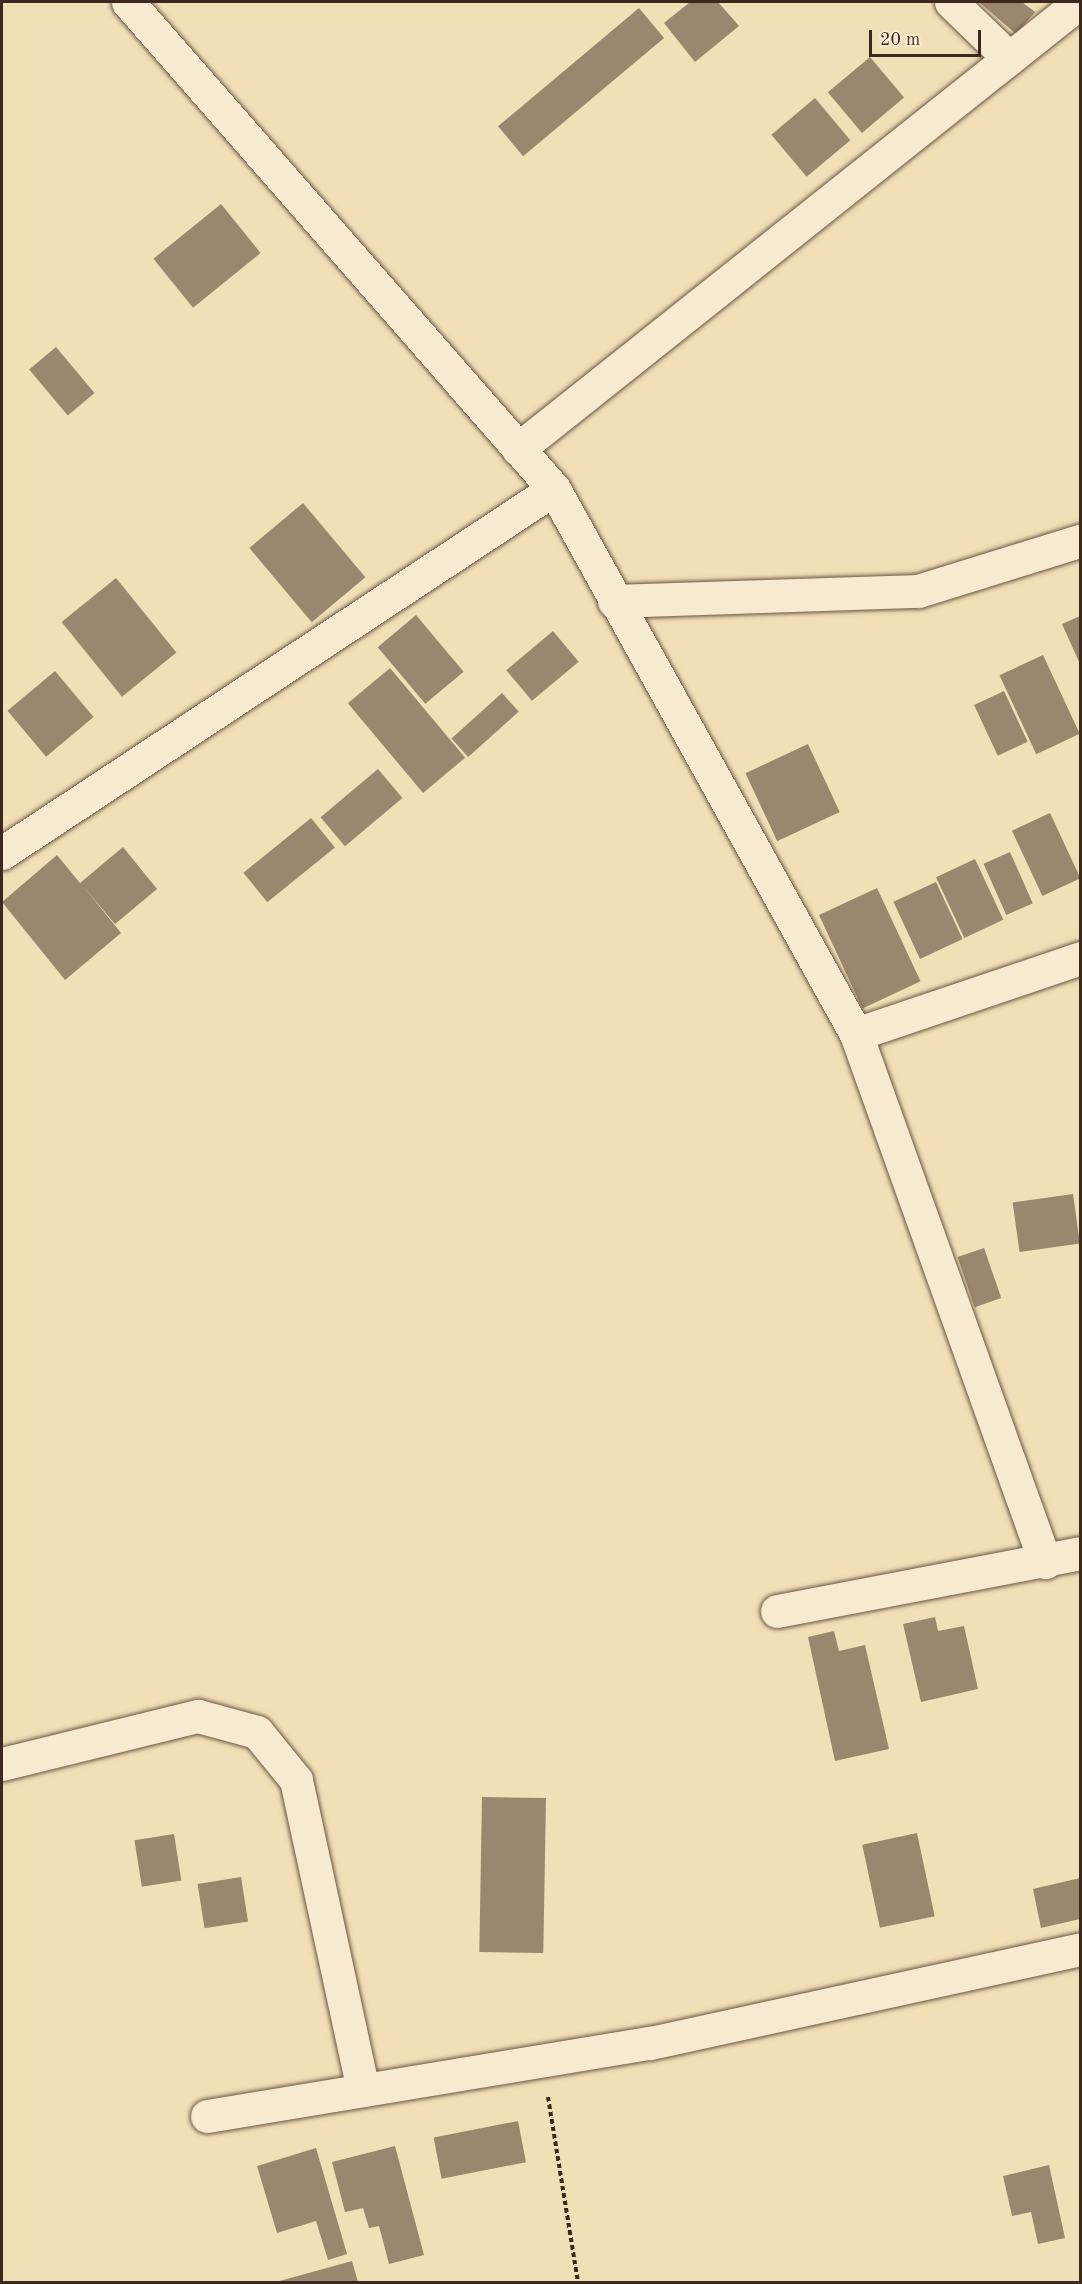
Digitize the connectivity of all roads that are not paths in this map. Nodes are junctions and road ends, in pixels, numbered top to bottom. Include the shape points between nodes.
1 (128, 2) edge
2 (951, 2) edge
3 (1080, 2) edge
4 (1009, 58) junction
5 (518, 449) junction
6 (554, 489) junction
7 (1080, 541) edge
8 (614, 601) junction
9 (2, 854) edge
10 (1080, 958) edge
11 (856, 1034) junction
12 (1080, 1553) edge
13 (1045, 1562) junction
14 (777, 1611) dead end
15 (2, 1764) edge
16 (1080, 1949) edge
17 (363, 2090) junction
18 (207, 2116) dead end

1 - 5 street
2 - 4 street
3 - 4 street
4 - 5 street
5 - 6 street
6 - 8 street
6 - 9 street
7 - 8 street via 918,591
8 - 11 street
10 - 11 street
11 - 13 street
12 - 13 street
13 - 14 street
15 - 17 street via 198,1716 257,1732 296,1780
16 - 17 street via 650,2043
17 - 18 street

